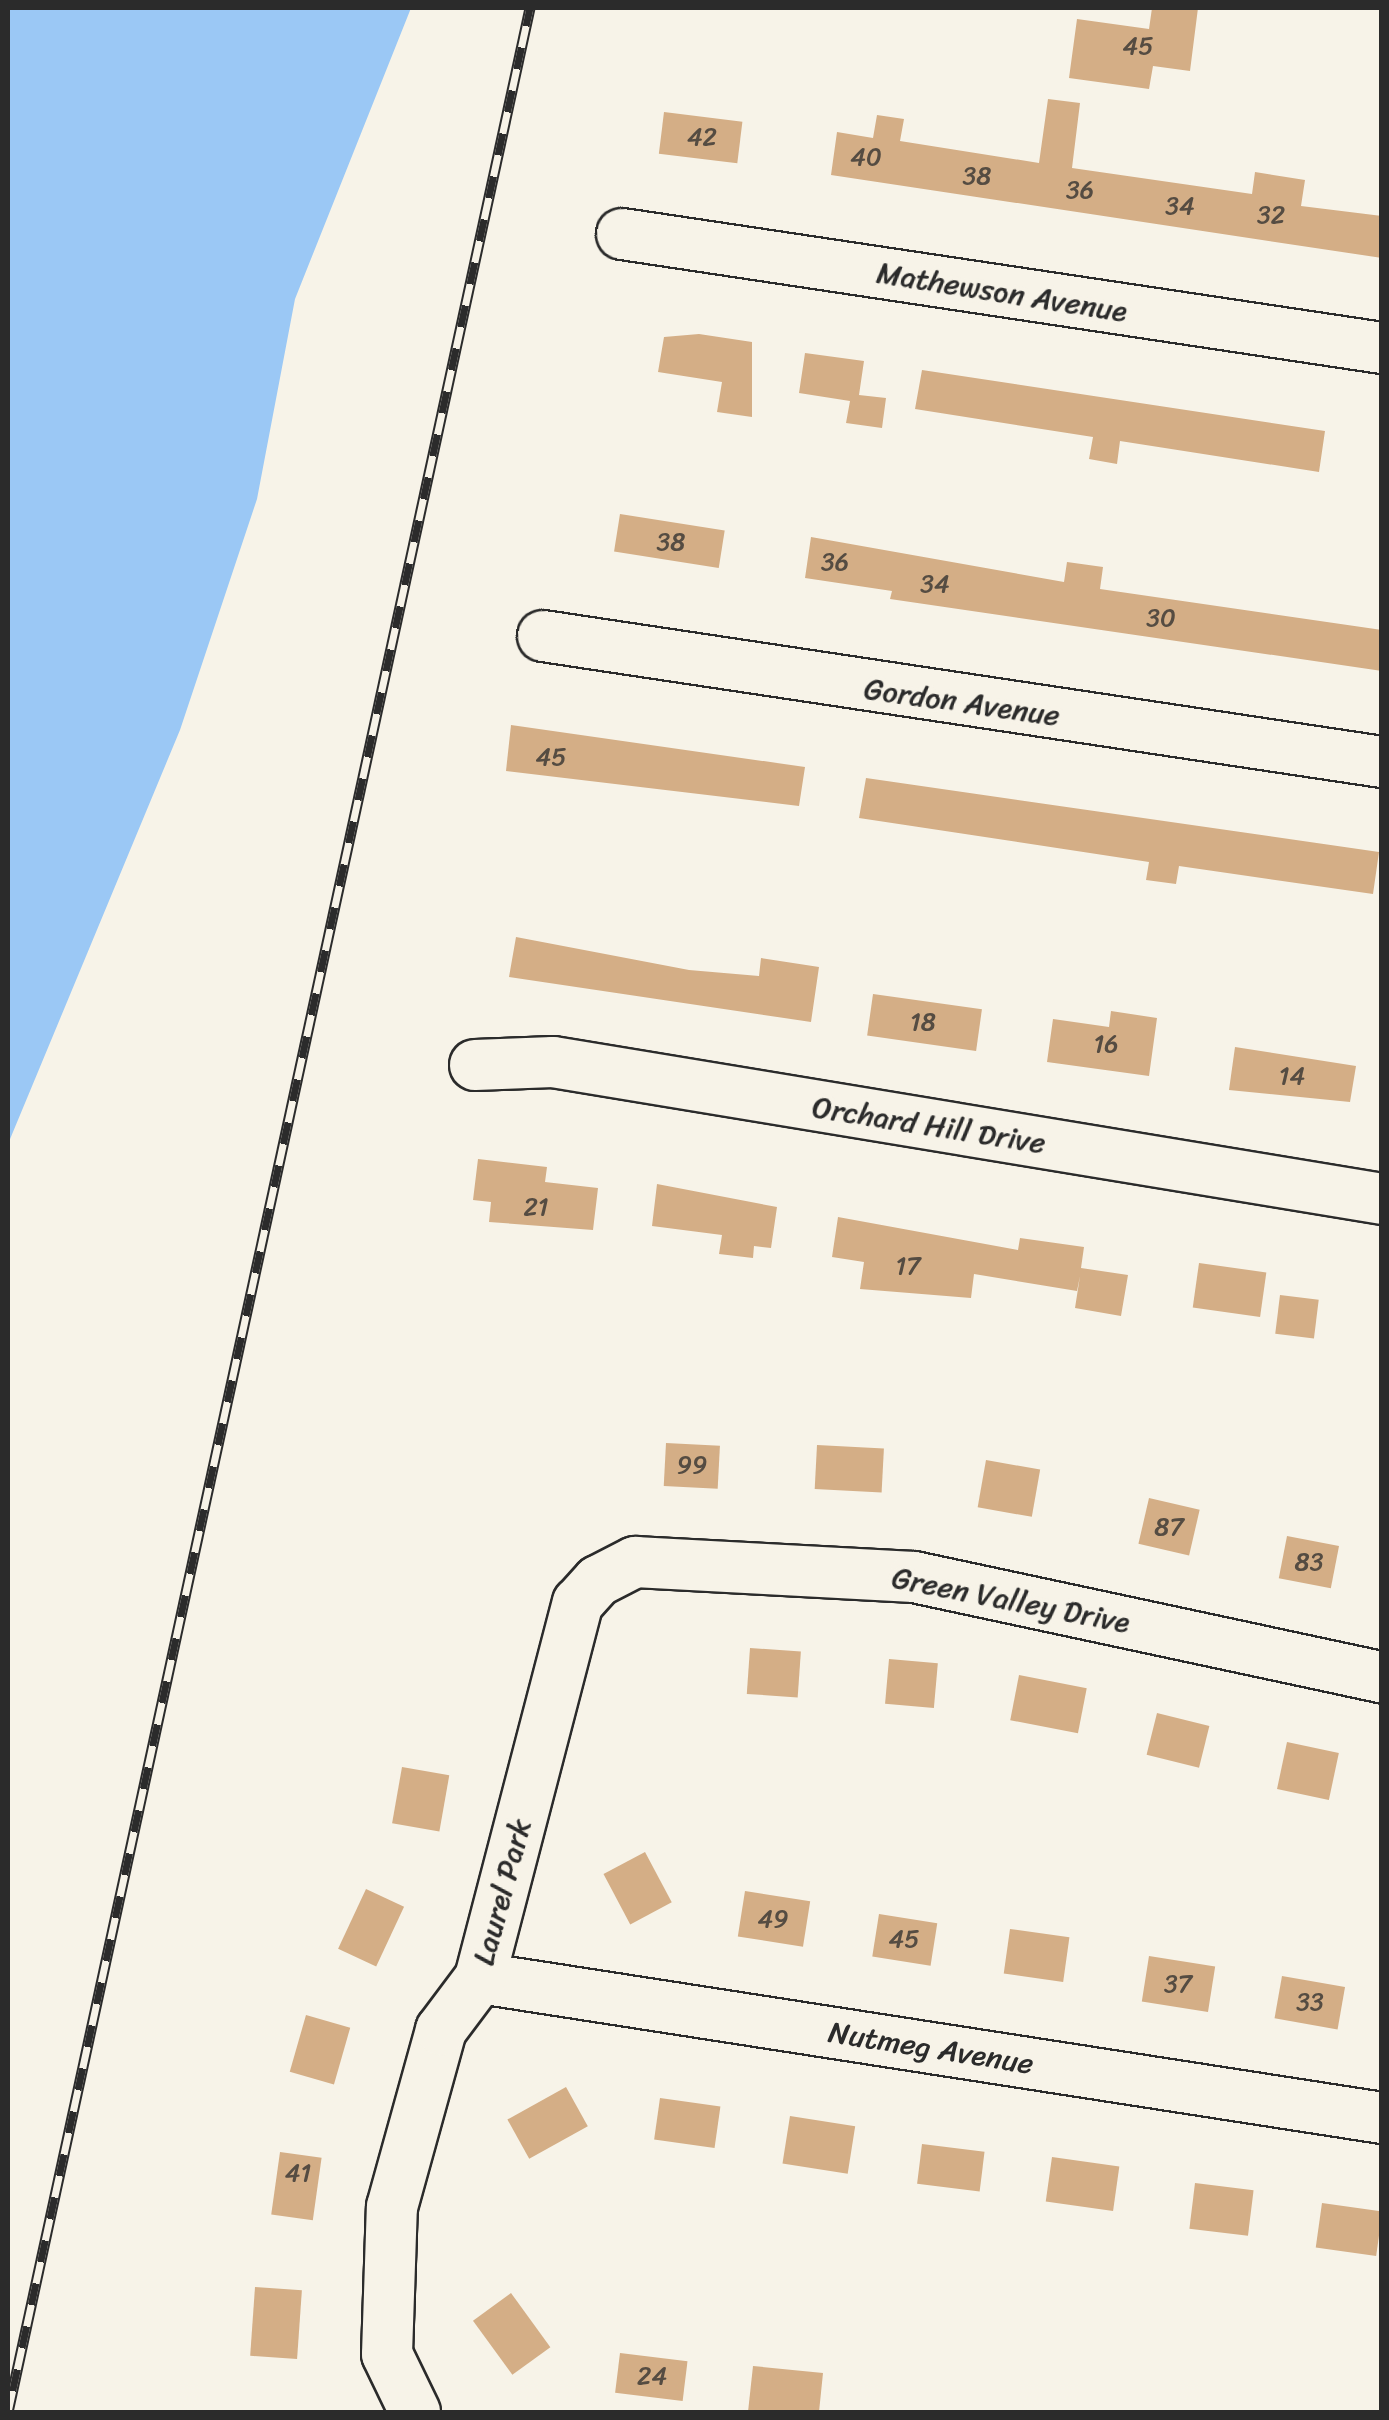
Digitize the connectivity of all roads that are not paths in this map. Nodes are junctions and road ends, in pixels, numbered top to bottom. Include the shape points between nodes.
1 (622, 234) dead end
2 (1382, 348) edge
3 (544, 636) dead end
4 (1382, 762) edge
5 (475, 1065) dead end
6 (1382, 1200) edge
7 (635, 1562) joint
8 (1382, 1676) edge
9 (480, 1978) junction
10 (1382, 2118) edge
11 (415, 2412) edge

1 - 2 street, Mathewson Avenue
3 - 4 street, Gordon Avenue
5 - 6 street, Orchard Hill Drive via 553,1062
7 - 8 street, Green Valley Drive via 914,1577
7 - 9 street, Laurel Park via 578,1603
9 - 10 street, Nutmeg Avenue
9 - 11 street, Laurel Park via 441,2030 392,2207 387,2354

